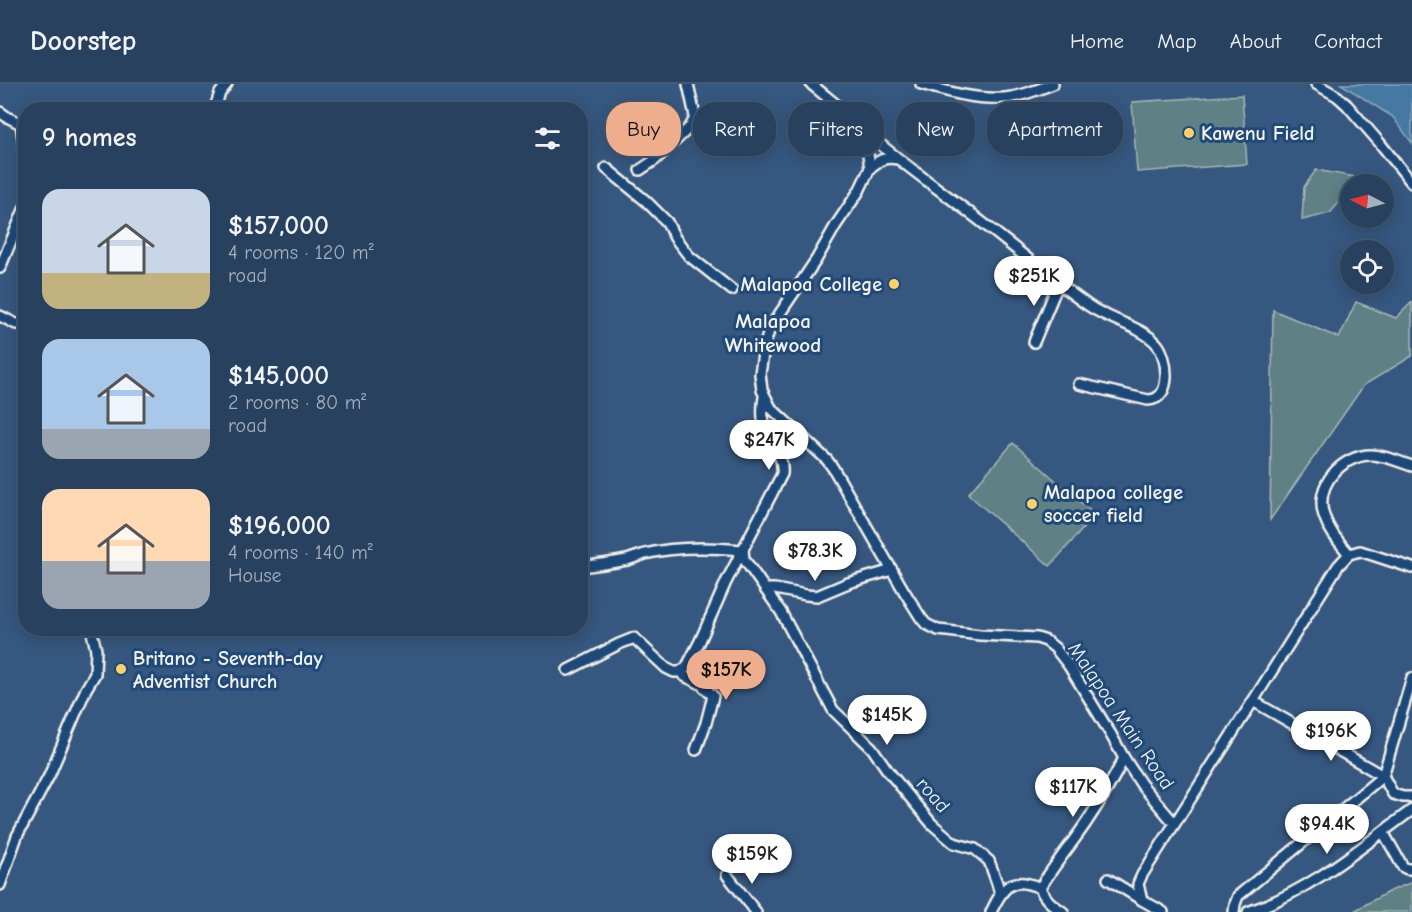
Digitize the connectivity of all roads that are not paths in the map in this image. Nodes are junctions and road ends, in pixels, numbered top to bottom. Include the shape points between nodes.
1 (227, 84) edge
2 (688, 84) edge
3 (811, 84) edge
4 (921, 84) edge
5 (1053, 84) edge
6 (1316, 84) edge
7 (217, 102) edge
8 (833, 102) edge
9 (0, 112) edge
10 (18, 122) edge
11 (884, 148) edge
12 (868, 156) edge
13 (901, 160) junction
14 (606, 168) dead end
15 (870, 168) junction
16 (640, 170) dead end
17 (1412, 183) edge
18 (18, 224) edge
19 (0, 268) edge
20 (1059, 282) junction
21 (732, 290) dead end
22 (0, 316) edge
23 (18, 324) edge
24 (1034, 342) dead end
25 (1079, 384) dead end
26 (764, 397) junction
27 (1412, 466) edge
28 (743, 550) junction
29 (1349, 554) junction
30 (588, 566) edge
31 (1412, 568) edge
32 (892, 570) junction
33 (765, 589) junction
34 (93, 636) edge
35 (568, 670) dead end
36 (684, 675) dead end
37 (1412, 678) edge
38 (1253, 701) junction
39 (696, 750) dead end
40 (1124, 758) junction
41 (1383, 776) junction
42 (1412, 797) edge
43 (1412, 810) edge
44 (1174, 822) junction
45 (1383, 832) junction
46 (1412, 870) edge
47 (727, 875) dead end
48 (1108, 879) dead end
49 (0, 885) edge
50 (1040, 888) junction
51 (1000, 894) junction
52 (1142, 900) junction
53 (756, 912) edge
54 (991, 912) edge
55 (1063, 912) edge
56 (1163, 912) edge
57 (1234, 912) edge
58 (1248, 912) edge

1 - 7 street
2 - 16 street via 693,123
3 - 8 street
4 - 5 street via 972,97 1005,98
6 - 17 street via 1347,105
9 - 10 street
11 - 13 street
12 - 15 street
13 - 15 street via 884,158
13 - 20 street
14 - 21 street via 667,222 689,256
15 - 26 street via 770,328 760,374
18 - 19 street
20 - 24 street
20 - 25 street via 1091,307 1152,340 1167,357 1164,390 1152,400
22 - 23 street
26 - 28 street via 764,423 779,453 782,474
26 - 32 street, Malapoa Main Road via 774,412 833,468
27 - 29 street via 1367,455 1334,471 1325,489 1323,513
28 - 30 street via 669,550
28 - 33 street, road via 744,559
28 - 35 street via 686,668 679,672 666,668 634,638
29 - 31 street via 1360,551
29 - 38 street
32 - 33 street via 817,596
32 - 40 street, Malapoa Main Road via 921,618 932,628 1046,641 1070,666
33 - 51 street, road via 833,710 872,748 932,824 954,843 975,849 989,861
34 - 49 street via 95,674 17,836
36 - 39 street via 713,696
37 - 41 street
38 - 41 street
38 - 44 street
40 - 44 street, Malapoa Main Road
40 - 50 street via 1106,793
41 - 42 street via 1393,794
41 - 57 street via 1238,896
43 - 45 street
44 - 52 street via 1139,881
45 - 46 street via 1403,867
45 - 58 street via 1285,898
47 - 53 street
48 - 52 street
50 - 51 street via 1021,882 1011,884
50 - 55 street via 1051,904
51 - 54 street
52 - 56 street

